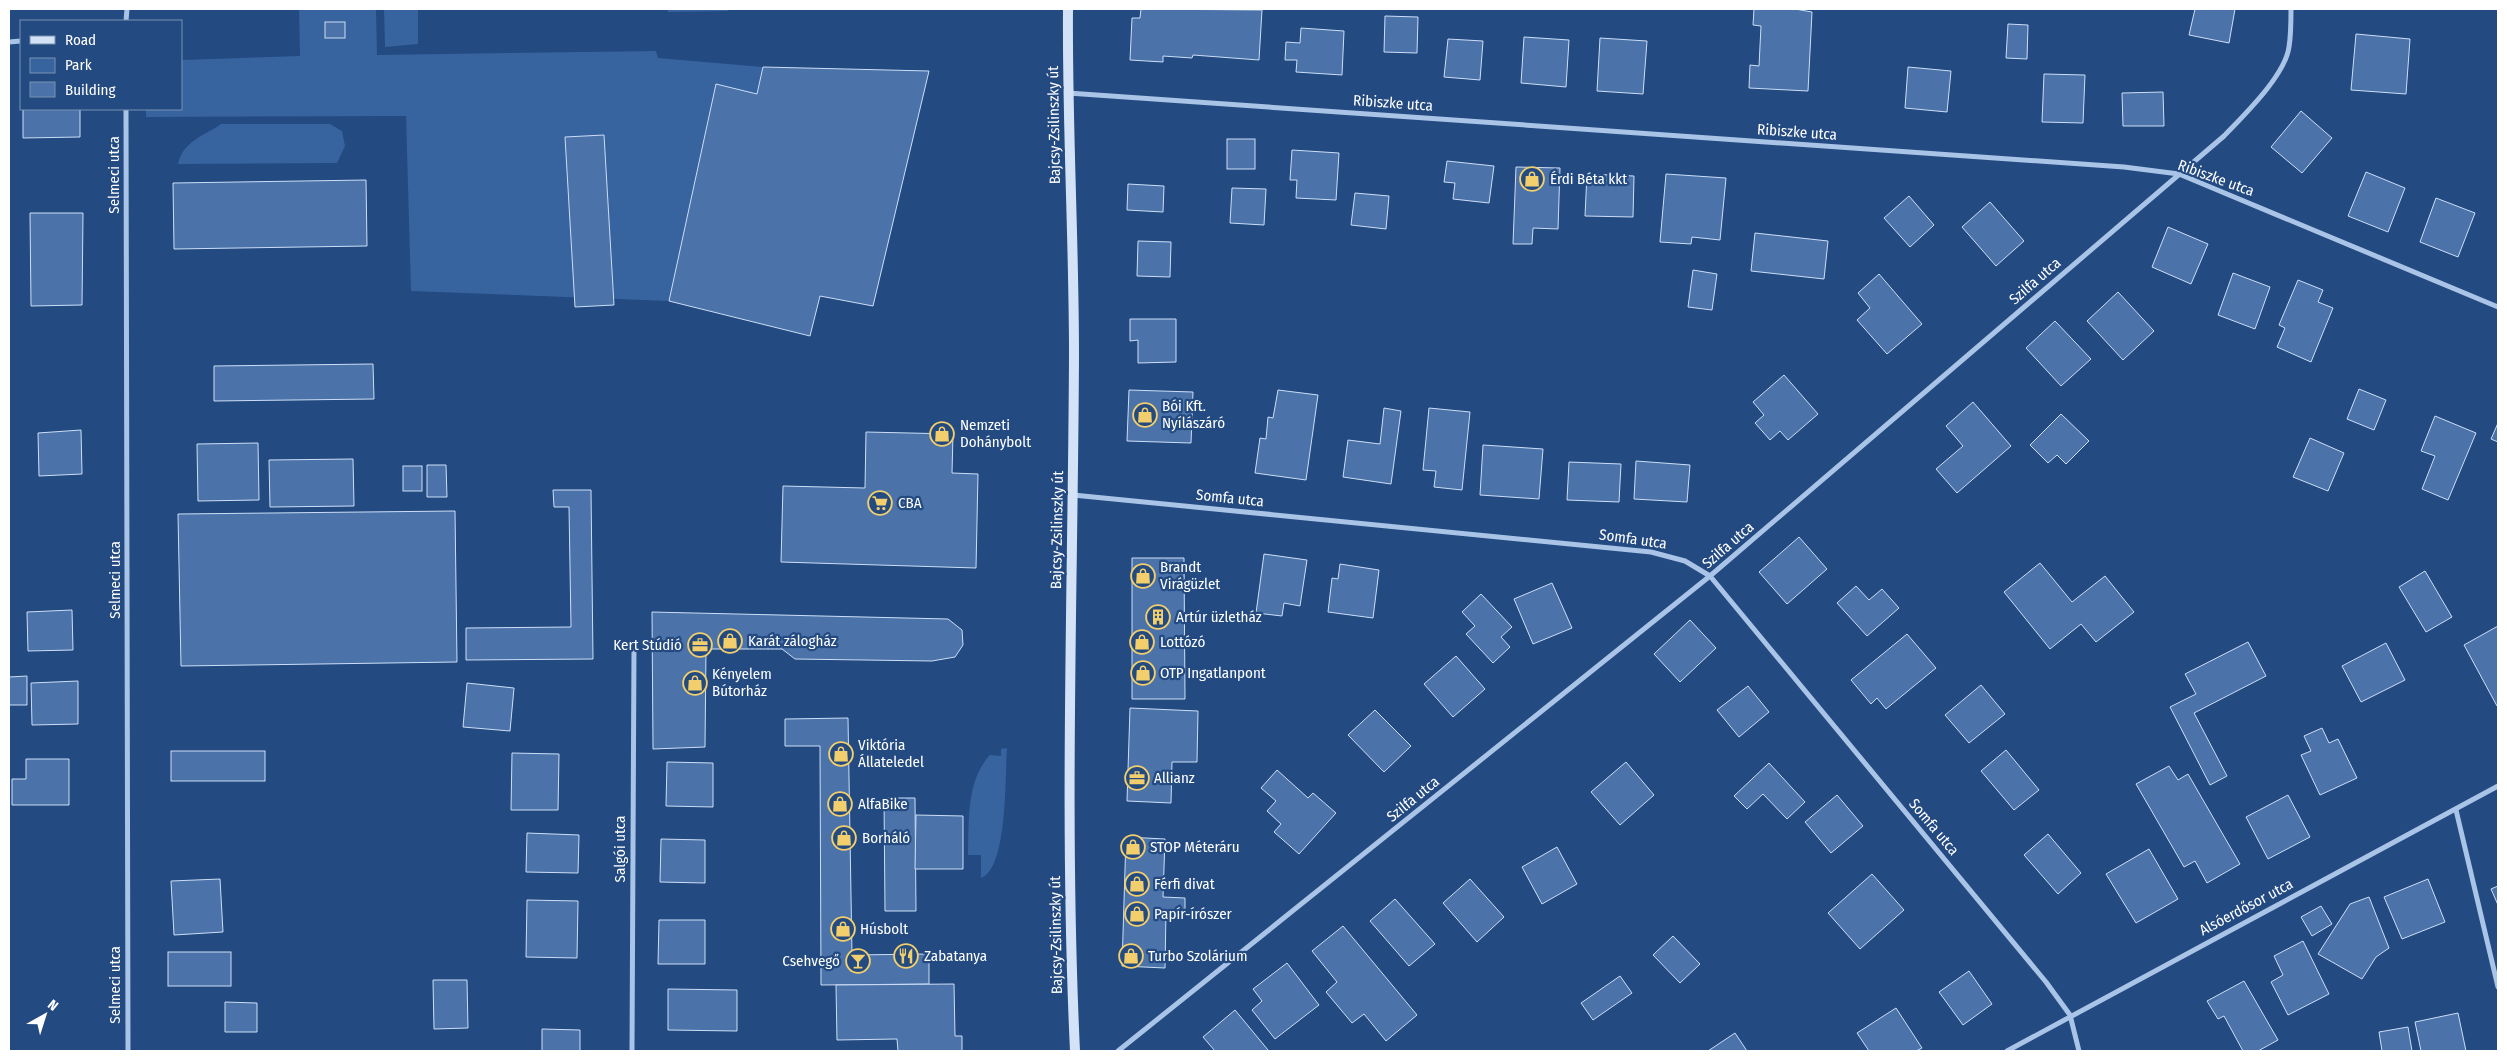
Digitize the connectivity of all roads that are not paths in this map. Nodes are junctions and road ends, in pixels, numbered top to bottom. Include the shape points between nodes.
1 (1068, 9) edge
2 (2291, 9) edge
3 (1068, 93) junction
4 (126, 110) edge
5 (2179, 174) junction
6 (2498, 307) edge
7 (1072, 494) junction
8 (1710, 576) junction
9 (634, 648) dead end
10 (2498, 786) edge
11 (2456, 810) junction
12 (2498, 987) edge
13 (2070, 1015) junction
14 (128, 1051) edge
15 (632, 1051) edge
16 (1075, 1051) edge
17 (1118, 1051) edge
18 (2007, 1051) edge
19 (2078, 1051) edge

1 - 3 main road, Bajcsy-Zsilinszky út
2 - 5 street, Szilfa utca via 2289,49 2277,74 2224,136
3 - 5 street, Ribiszke utca
3 - 7 main road, Bajcsy-Zsilinszky út via 1074,351
4 - 14 street, Selmeci utca
5 - 6 street, Ribiszke utca
5 - 8 street, Szilfa utca
7 - 8 street, Somfa utca via 1651,552 1685,561
7 - 16 main road, Bajcsy-Zsilinszky út via 1070,961
8 - 13 street, Somfa utca
8 - 17 street, Szilfa utca
9 - 15 street, Salgói utca
10 - 11 street, Alsóerdősor utca
11 - 12 street
11 - 13 street, Alsóerdősor utca
13 - 18 street, Alsóerdősor utca
13 - 19 street

